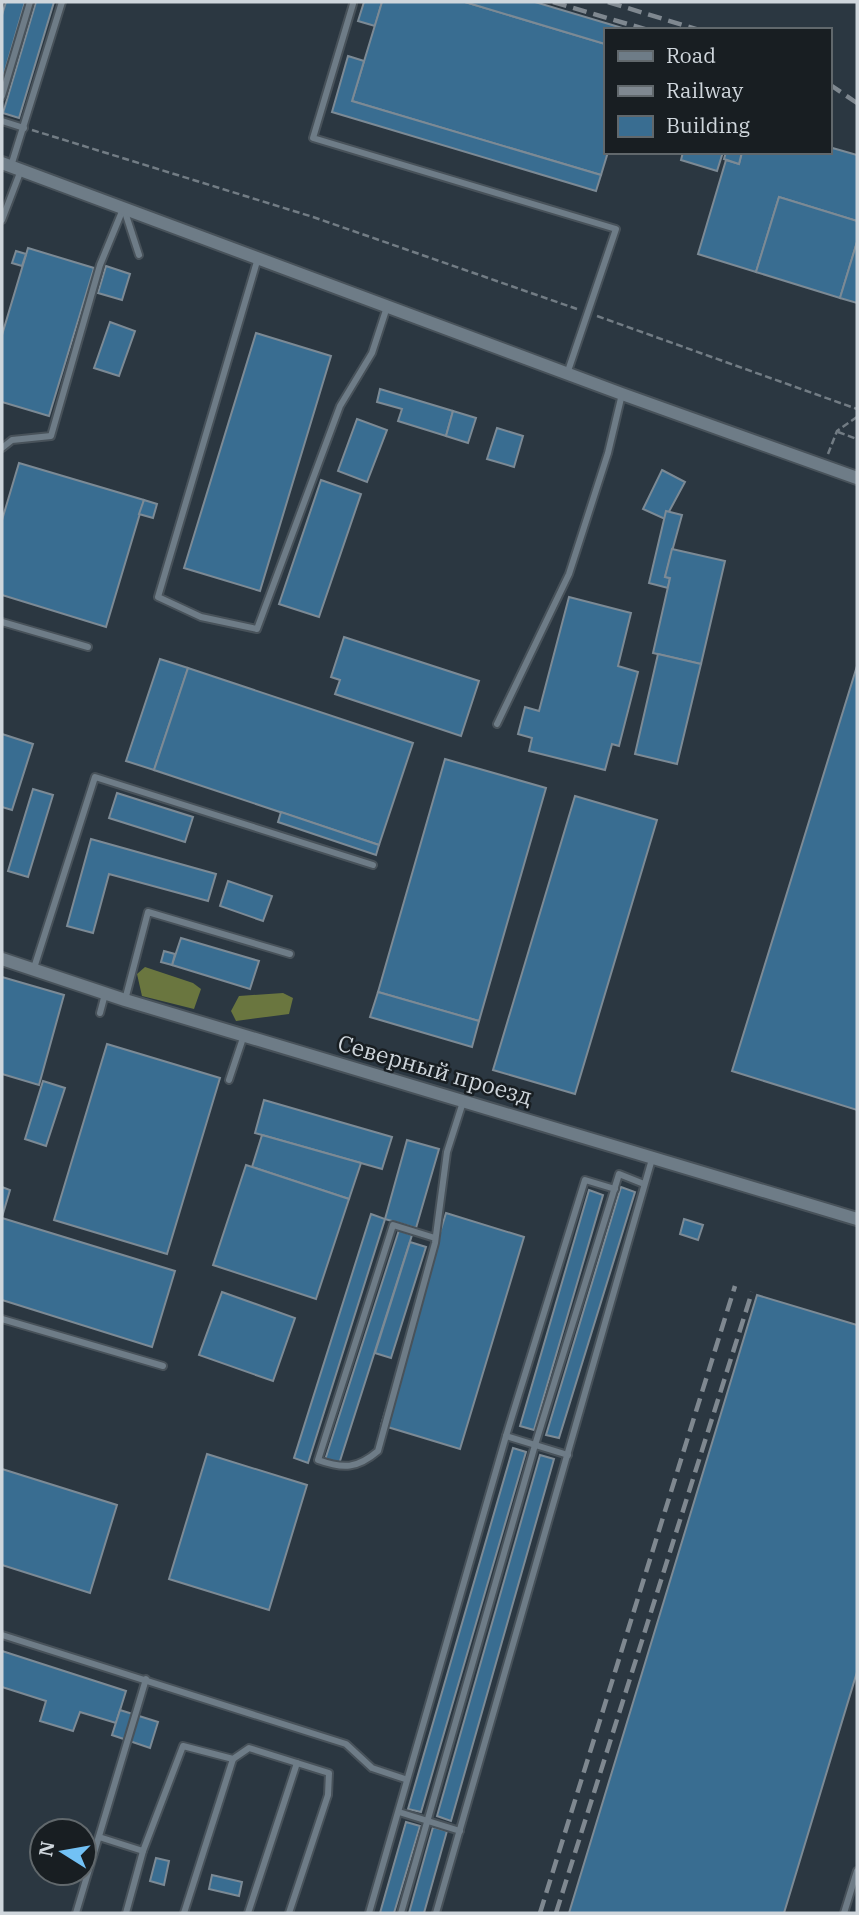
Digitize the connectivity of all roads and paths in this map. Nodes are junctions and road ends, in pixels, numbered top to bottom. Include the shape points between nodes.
1 (30, 2) edge
2 (62, 2) edge
3 (352, 4) dead end
4 (2, 96) edge
5 (2, 121) edge
6 (27, 129) junction
7 (11, 166) edge
8 (123, 207) junction
9 (2, 220) edge
10 (139, 255) dead end
11 (258, 257) junction
12 (387, 307) junction
13 (587, 312) junction
14 (567, 374) junction
15 (622, 394) junction
16 (857, 409) edge
17 (857, 417) edge
18 (837, 431) junction
19 (857, 439) edge
20 (2, 449) edge
21 (823, 466) junction
22 (857, 478) edge
23 (2, 622) edge
24 (88, 647) dead end
25 (497, 724) dead end
26 (373, 865) dead end
27 (290, 954) dead end
28 (2, 959) edge
29 (33, 971) junction
30 (105, 994) junction
31 (125, 1000) junction
32 (100, 1013) dead end
33 (244, 1035) junction
34 (229, 1080) dead end
35 (463, 1100) junction
36 (652, 1157) junction
37 (644, 1184) junction
38 (615, 1189) junction
39 (857, 1219) edge
40 (435, 1238) junction
41 (2, 1319) edge
42 (163, 1366) dead end
43 (506, 1436) junction
44 (535, 1445) junction
45 (568, 1455) junction
46 (2, 1635) edge
47 (146, 1679) junction
48 (233, 1759) junction
49 (298, 1763) junction
50 (405, 1779) junction
51 (399, 1812) junction
52 (428, 1821) junction
53 (460, 1831) junction
54 (99, 1837) junction
55 (143, 1851) junction
56 (857, 1871) edge
57 (76, 1913) edge
58 (127, 1913) edge
59 (184, 1913) edge
60 (248, 1913) edge
61 (289, 1913) edge
62 (369, 1913) edge
63 (401, 1913) edge
64 (436, 1913) edge
65 (844, 1913) edge

1 - 4 lane
2 - 6 lane
3 - 13 lane via 313,138 616,229
5 - 6 lane
6 - 7 lane
6 - 13 path via 313,217
7 - 8 street
7 - 9 lane
8 - 10 lane
8 - 11 street
8 - 20 lane via 100,265 51,436 12,440
11 - 12 street
11 - 12 lane via 158,597 201,617 257,629 340,406 372,353
12 - 14 street
13 - 14 lane
13 - 16 path
14 - 15 street
15 - 21 street
15 - 25 lane via 569,573
17 - 18 path
18 - 19 path
18 - 21 path
21 - 22 street
23 - 24 lane
26 - 29 lane via 95,777
27 - 31 lane via 148,912
28 - 29 street, Северный проезд
29 - 30 street, Северный проезд
30 - 31 street, Северный проезд
30 - 32 lane
31 - 33 street, Северный проезд
33 - 34 lane
33 - 35 street, Северный проезд
35 - 36 street, Северный проезд
35 - 40 lane via 447,1152
36 - 37 lane
36 - 39 street, Северный проезд
37 - 38 lane via 619,1174
37 - 45 lane
38 - 43 lane via 584,1180
38 - 44 lane
40 - 40 lane via 377,1451 364,1463 350,1467 318,1460 393,1225
41 - 42 lane
43 - 44 lane
43 - 50 lane
44 - 45 lane
44 - 52 lane
45 - 53 lane
46 - 47 lane
47 - 50 lane via 346,1744 372,1768
47 - 54 lane
48 - 49 lane via 249,1748
48 - 55 lane via 183,1746
48 - 59 lane
49 - 60 lane
49 - 61 lane via 329,1773 329,1784
50 - 51 lane
51 - 52 lane
51 - 62 lane
52 - 53 lane
52 - 63 lane
53 - 64 lane
54 - 55 lane
54 - 57 lane
55 - 58 lane
56 - 65 lane

